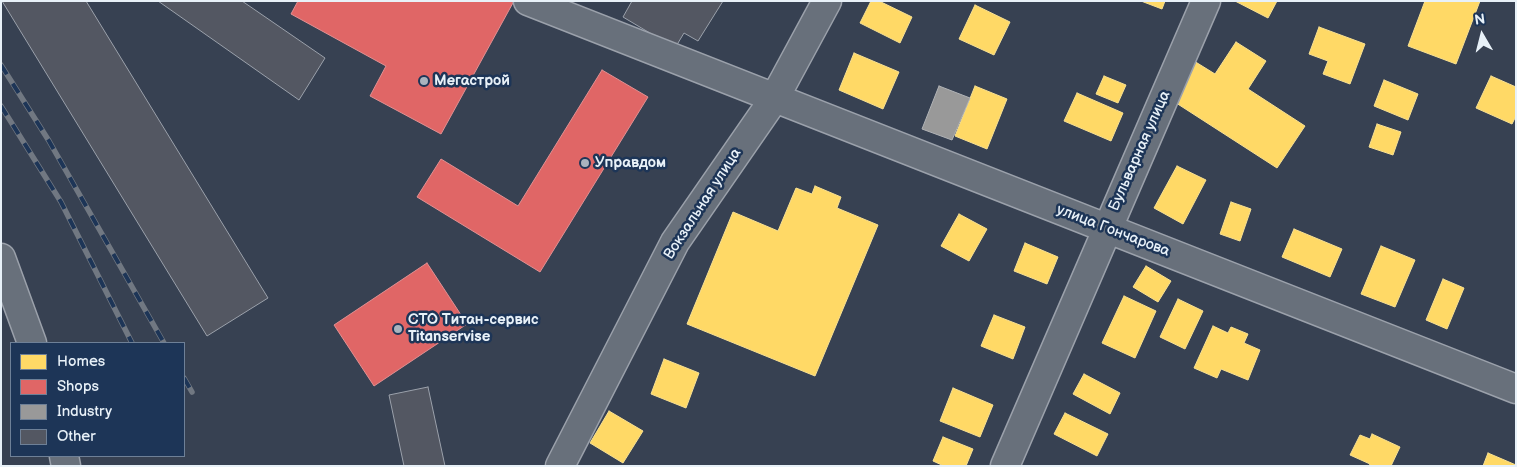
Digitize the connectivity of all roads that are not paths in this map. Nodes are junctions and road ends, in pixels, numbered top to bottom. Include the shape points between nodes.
1 (528, 1) edge
2 (826, 1) edge
3 (1206, 1) edge
4 (774, 99) junction
5 (1106, 229) junction
6 (1, 258) edge
7 (32, 342) edge
8 (1516, 389) edge
9 (560, 466) edge
10 (1005, 466) edge

1 - 4 street, улица Гончарова
2 - 4 street, Вокзальная улица
3 - 5 street, Бульварная улица
4 - 5 street, улица Гончарова
4 - 9 street, Вокзальная улица via 675,242
5 - 8 street, улица Гончарова
5 - 10 street, Бульварная улица
6 - 7 street

